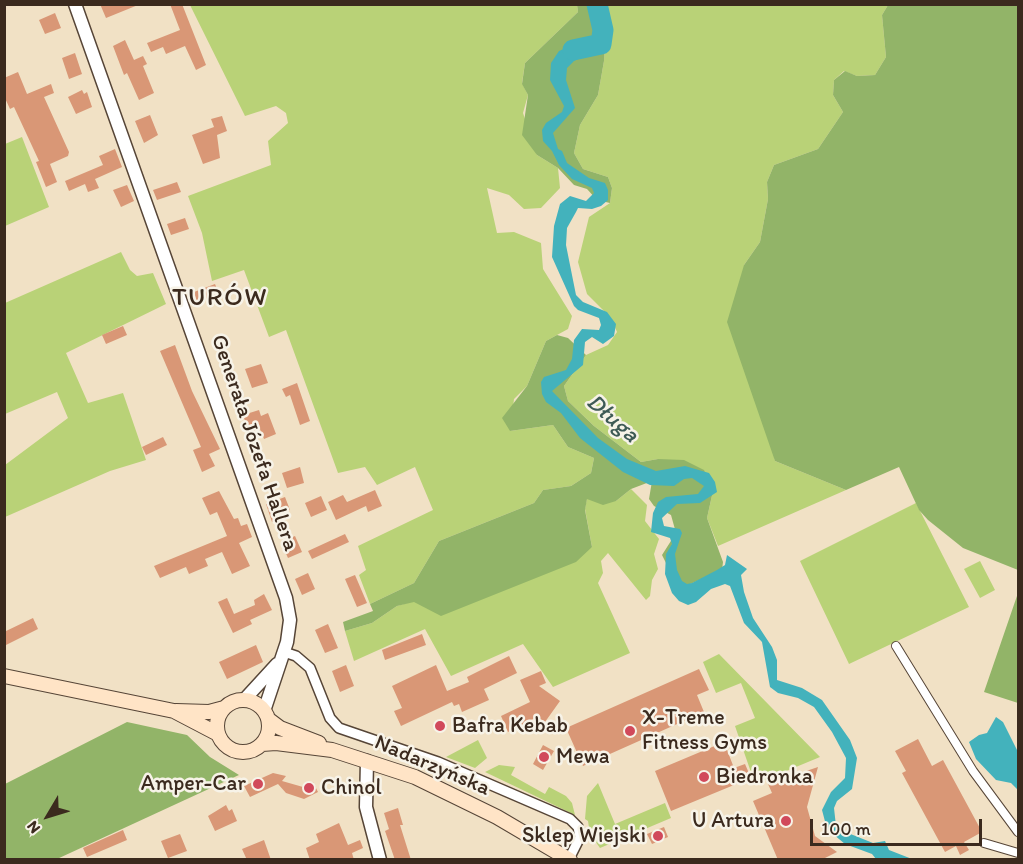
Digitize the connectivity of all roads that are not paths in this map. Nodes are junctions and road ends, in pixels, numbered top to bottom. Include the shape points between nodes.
1 (75, 4) edge
2 (896, 646) dead end
3 (282, 656) junction
4 (4, 676) edge
5 (244, 700) junction
6 (224, 708) junction
7 (174, 711) junction
8 (266, 715) junction
9 (218, 734) junction
10 (262, 744) junction
11 (332, 750) junction
12 (367, 761) junction
13 (1018, 832) edge
14 (984, 843) dead end
15 (1018, 853) edge
16 (569, 859) edge
17 (380, 860) edge

1 - 3 street, Generała Józefa Hallera via 286,598 290,626
2 - 13 street via 973,771
3 - 5 street
3 - 8 street, Generała Józefa Hallera
3 - 16 street via 296,656 310,668 330,718 339,728 477,778 570,819 578,826 580,837
4 - 7 main road
5 - 6 main road
5 - 8 main road via 257,705
6 - 7 main road
6 - 9 main road via 217,720
7 - 9 main road
8 - 10 main road via 268,733
8 - 11 main road, Nadarzyńska via 280,728
9 - 10 main road via 225,745 237,752 250,752
10 - 11 main road, Nadarzyńska
11 - 12 main road, Nadarzyńska
12 - 16 main road, Nadarzyńska via 415,777 515,826
12 - 17 street via 366,807
14 - 15 street

